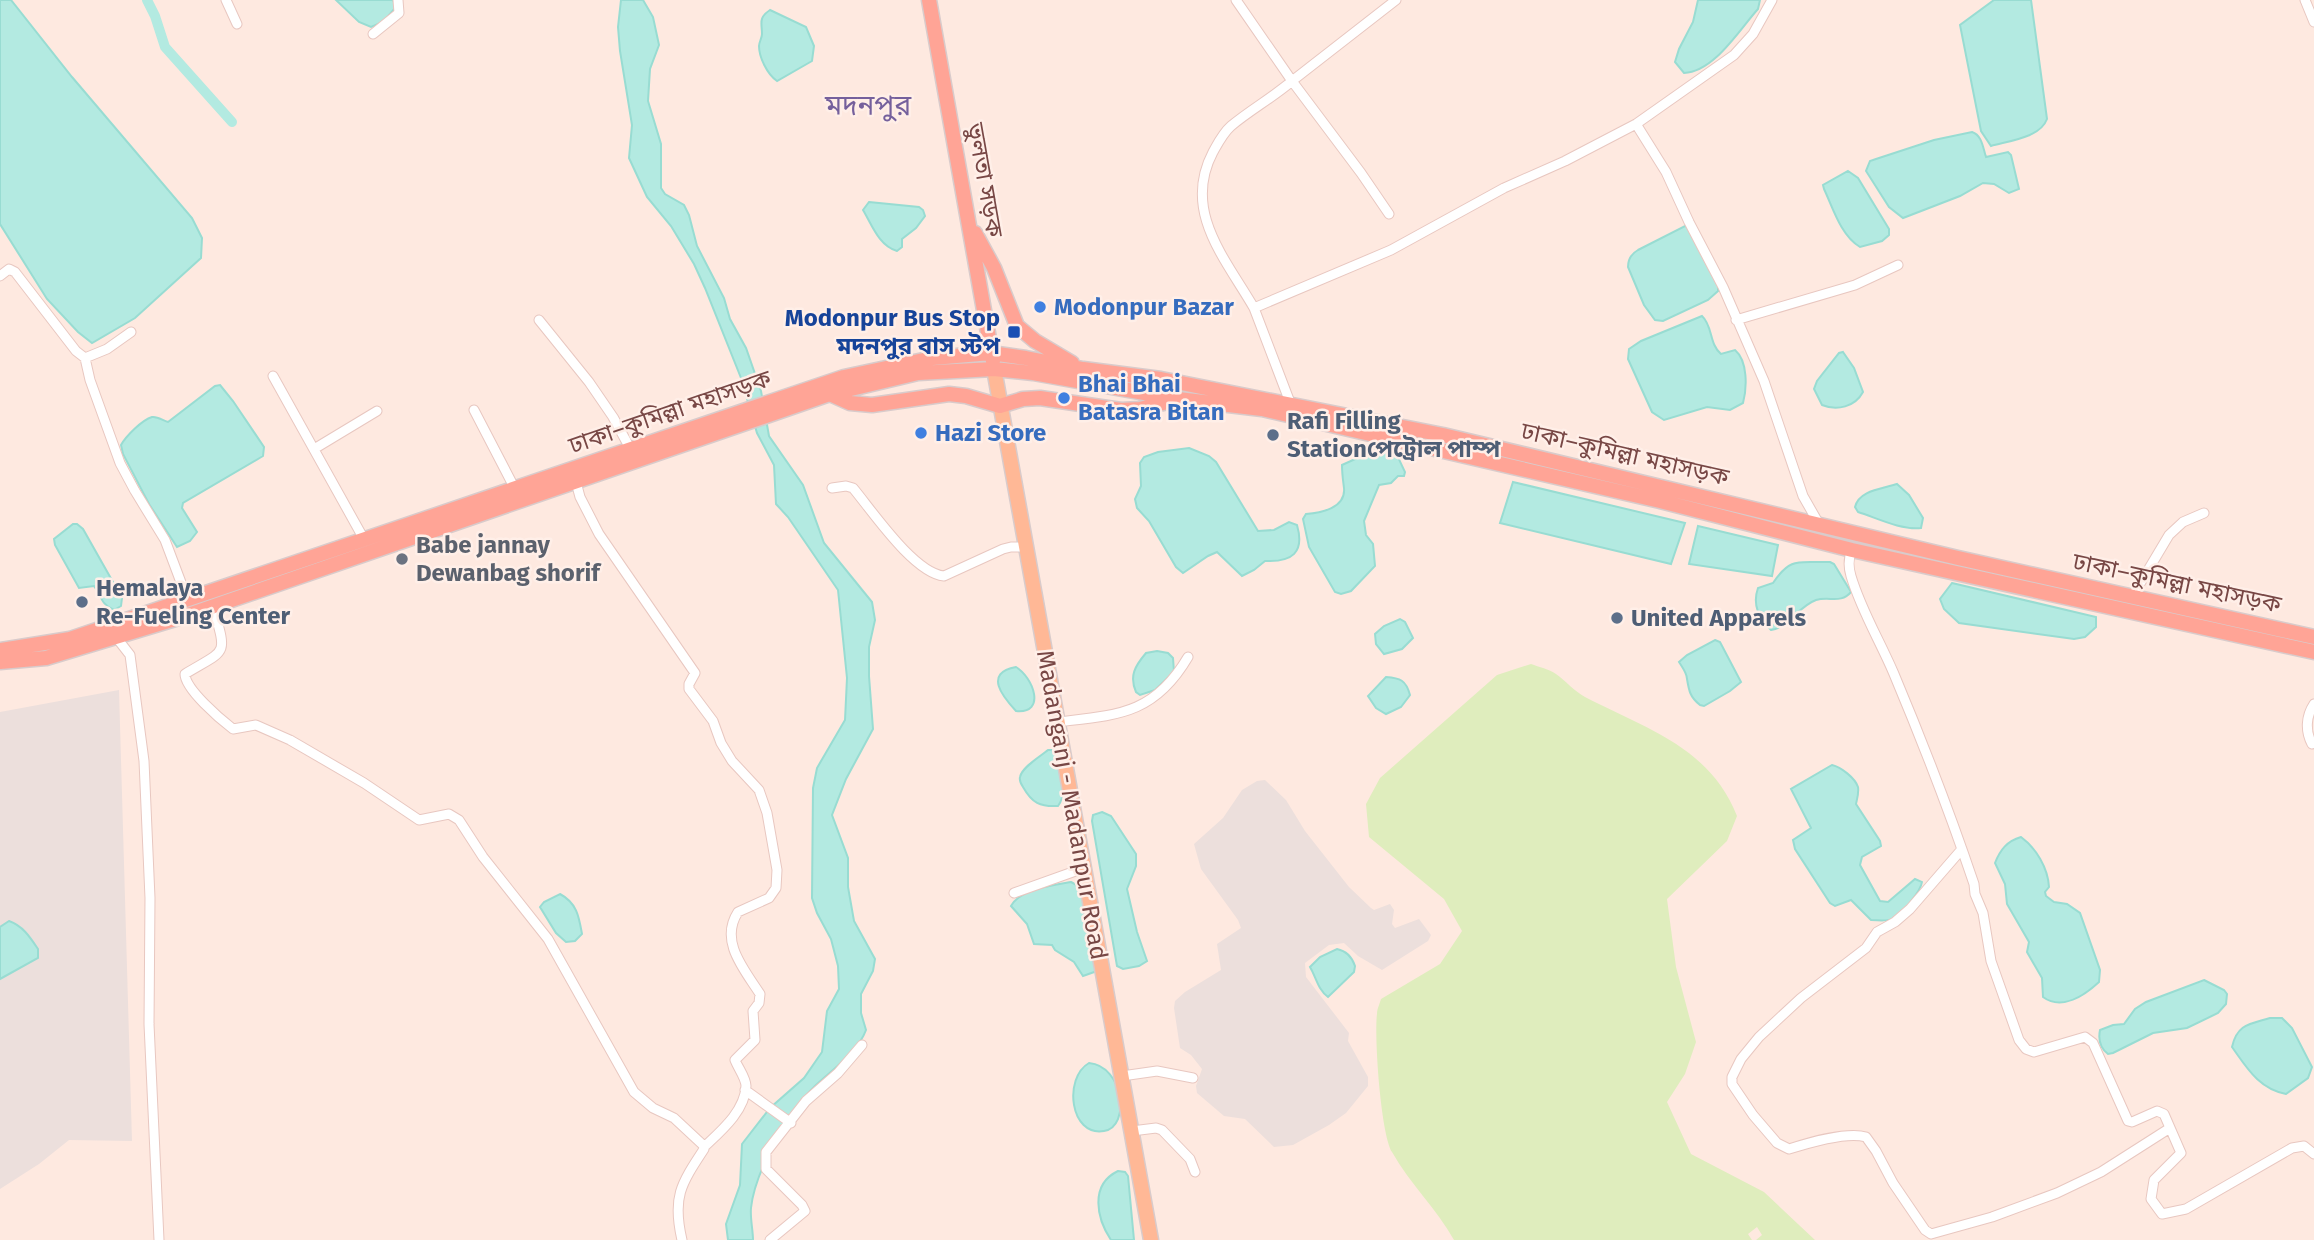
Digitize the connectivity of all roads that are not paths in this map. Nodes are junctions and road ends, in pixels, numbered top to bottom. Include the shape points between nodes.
1 (226, 0) edge
2 (398, 0) edge
3 (929, 0) edge
4 (1236, 0) edge
5 (1396, 0) edge
6 (1772, 0) edge
7 (2305, 0) edge
8 (2314, 22) edge
9 (237, 24) dead end
10 (373, 34) dead end
11 (1292, 81) junction
12 (1636, 124) junction
13 (1390, 214) dead end
14 (969, 223) junction
15 (1898, 265) dead end
16 (0, 276) edge
17 (1254, 308) junction
18 (539, 320) dead end
19 (1737, 320) junction
20 (131, 332) dead end
21 (991, 353) junction
22 (85, 358) junction
23 (994, 369) junction
24 (1083, 369) junction
25 (273, 376) dead end
26 (830, 394) junction
27 (1178, 399) junction
28 (1291, 405) junction
29 (1000, 406) junction
30 (774, 408) junction
31 (377, 411) dead end
32 (474, 411) dead end
33 (728, 423) junction
34 (314, 449) junction
35 (631, 450) junction
36 (576, 482) junction
37 (513, 487) junction
38 (832, 488) dead end
39 (2204, 513) dead end
40 (1819, 524) junction
41 (365, 541) junction
42 (1026, 547) junction
43 (1852, 550) junction
44 (2132, 597) junction
45 (188, 601) junction
46 (213, 606) junction
47 (2314, 637) edge
48 (116, 638) junction
49 (0, 650) edge
50 (2314, 652) edge
51 (1188, 657) dead end
52 (0, 662) edge
53 (2314, 704) edge
54 (1057, 722) junction
55 (2312, 744) dead end
56 (1962, 849) junction
57 (1084, 868) junction
58 (1014, 893) dead end
59 (862, 1045) dead end
60 (1122, 1076) junction
61 (1193, 1078) dead end
62 (745, 1090) junction
63 (791, 1123) junction
64 (2170, 1128) junction
65 (1132, 1131) junction
66 (704, 1147) junction
67 (2314, 1154) edge
68 (1195, 1172) dead end
69 (159, 1240) edge
70 (682, 1240) edge
71 (770, 1240) edge
72 (1151, 1240) edge

1 - 9 street
2 - 10 street via 399,13
3 - 14 highway, ভুলতা সড়ক
4 - 11 street
5 - 11 street
6 - 12 street via 1753,34 1734,55
7 - 8 street
11 - 13 street
11 - 17 street via 1222,135 1204,169 1202,210 1209,230
12 - 17 street via 1391,250
12 - 19 street via 1678,194
14 - 21 highway, ভুলতা সড়ক
14 - 24 highway via 994,268 1017,326
15 - 19 street via 1855,285
16 - 22 street via 9,269 15,272
17 - 28 street
18 - 35 street via 589,382
19 - 40 street via 1764,381 1803,496
20 - 22 street
21 - 23 highway, ভুলতা সড়ক
21 - 24 highway, ঢাকা–কুমিল্লা মহাসড়ক
21 - 30 highway, ঢাকা–কুমিল্লা মহাসড়ক via 933,358 844,377
22 - 45 street via 120,463 165,540
23 - 26 highway, ঢাকা–কুমিল্লা মহাসড়ক via 918,373
23 - 27 highway, ঢাকা–কুমিল্লা মহাসড়ক
23 - 29 main road, Madanganj - Madanpur Road
24 - 28 highway, ঢাকা–কুমিল্লা মহাসড়ক
25 - 34 street
26 - 29 highway via 872,405 949,394
26 - 30 highway, ঢাকা–কুমিল্লা মহাসড়ক
27 - 29 highway via 1121,410 1040,398
27 - 43 highway, ঢাকা–কুমিল্লা মহাসড়ক via 1262,409
28 - 40 highway, ঢাকা–কুমিল্লা মহাসড়ক via 1443,435
29 - 42 main road, Madanganj - Madanpur Road
30 - 33 highway, ঢাকা–কুমিল্লা মহাসড়ক
31 - 34 street
32 - 37 street
33 - 35 highway, ঢাকা–কুমিল্লা মহাসড়ক
33 - 36 highway, ঢাকা–কুমিল্লা মহাসড়ক
34 - 41 street
35 - 37 highway, ঢাকা–কুমিল্লা মহাসড়ক
36 - 46 highway, ঢাকা–কুমিল্লা মহাসড়ক
36 - 62 street via 599,534 695,673 689,689 713,721 732,761 759,790 767,813 776,888 769,898 738,912 730,934 761,998 753,1011 755,1040 735,1060
37 - 41 highway, ঢাকা–কুমিল্লা মহাসড়ক
38 - 42 street via 853,488 907,553 937,576 1003,549
39 - 44 street via 2169,535
40 - 44 highway, ঢাকা–কুমিল্লা মহাসড়ক
41 - 45 highway, ঢাকা–কুমিল্লা মহাসড়ক
42 - 54 main road, Madanganj - Madanpur Road
43 - 50 highway, ঢাকা–কুমিল্লা মহাসড়ক
43 - 56 street via 1848,559 1857,593
44 - 47 highway, ঢাকা–কুমিল্লা মহাসড়ক
45 - 49 highway, ঢাকা–কুমিল্লা মহাসড়ক via 71,639
46 - 48 highway, ঢাকা–কুমিল্লা মহাসড়ক
46 - 66 street via 222,647 220,654 185,674 195,694 233,729 256,725 290,740 419,820 455,817 548,939 634,1092 674,1118
48 - 52 highway, ঢাকা–কুমিল্লা মহাসড়ক via 46,658
48 - 69 street via 130,655 144,761
51 - 54 street via 1174,678 1134,709 1110,717
53 - 55 street via 2307,724
54 - 57 main road, Madanganj - Madanpur Road
56 - 64 street via 1983,913 1990,961 2019,1040 2034,1052 2079,1038 2090,1040 2126,1119 2132,1122 2157,1111 2164,1114
56 - 64 street via 1910,909 1801,998 1747,1051 1732,1084 1753,1115 1777,1143 1789,1149 1866,1136 1893,1184 1931,1234 2057,1193 2101,1172
57 - 58 street
57 - 60 main road, Madanganj - Madanpur Road
59 - 63 street via 806,1101
60 - 61 street via 1157,1071
60 - 65 main road, Madanganj - Madanpur Road
62 - 63 street
62 - 66 street via 729,1123
63 - 71 street via 766,1152 766,1169 805,1212
64 - 67 street via 2181,1153 2154,1180 2151,1199 2162,1213 2186,1209 2292,1148 2304,1146
65 - 68 street via 1162,1130 1190,1159
65 - 72 main road, Madanganj - Madanpur Road
66 - 70 street via 685,1177 677,1204

